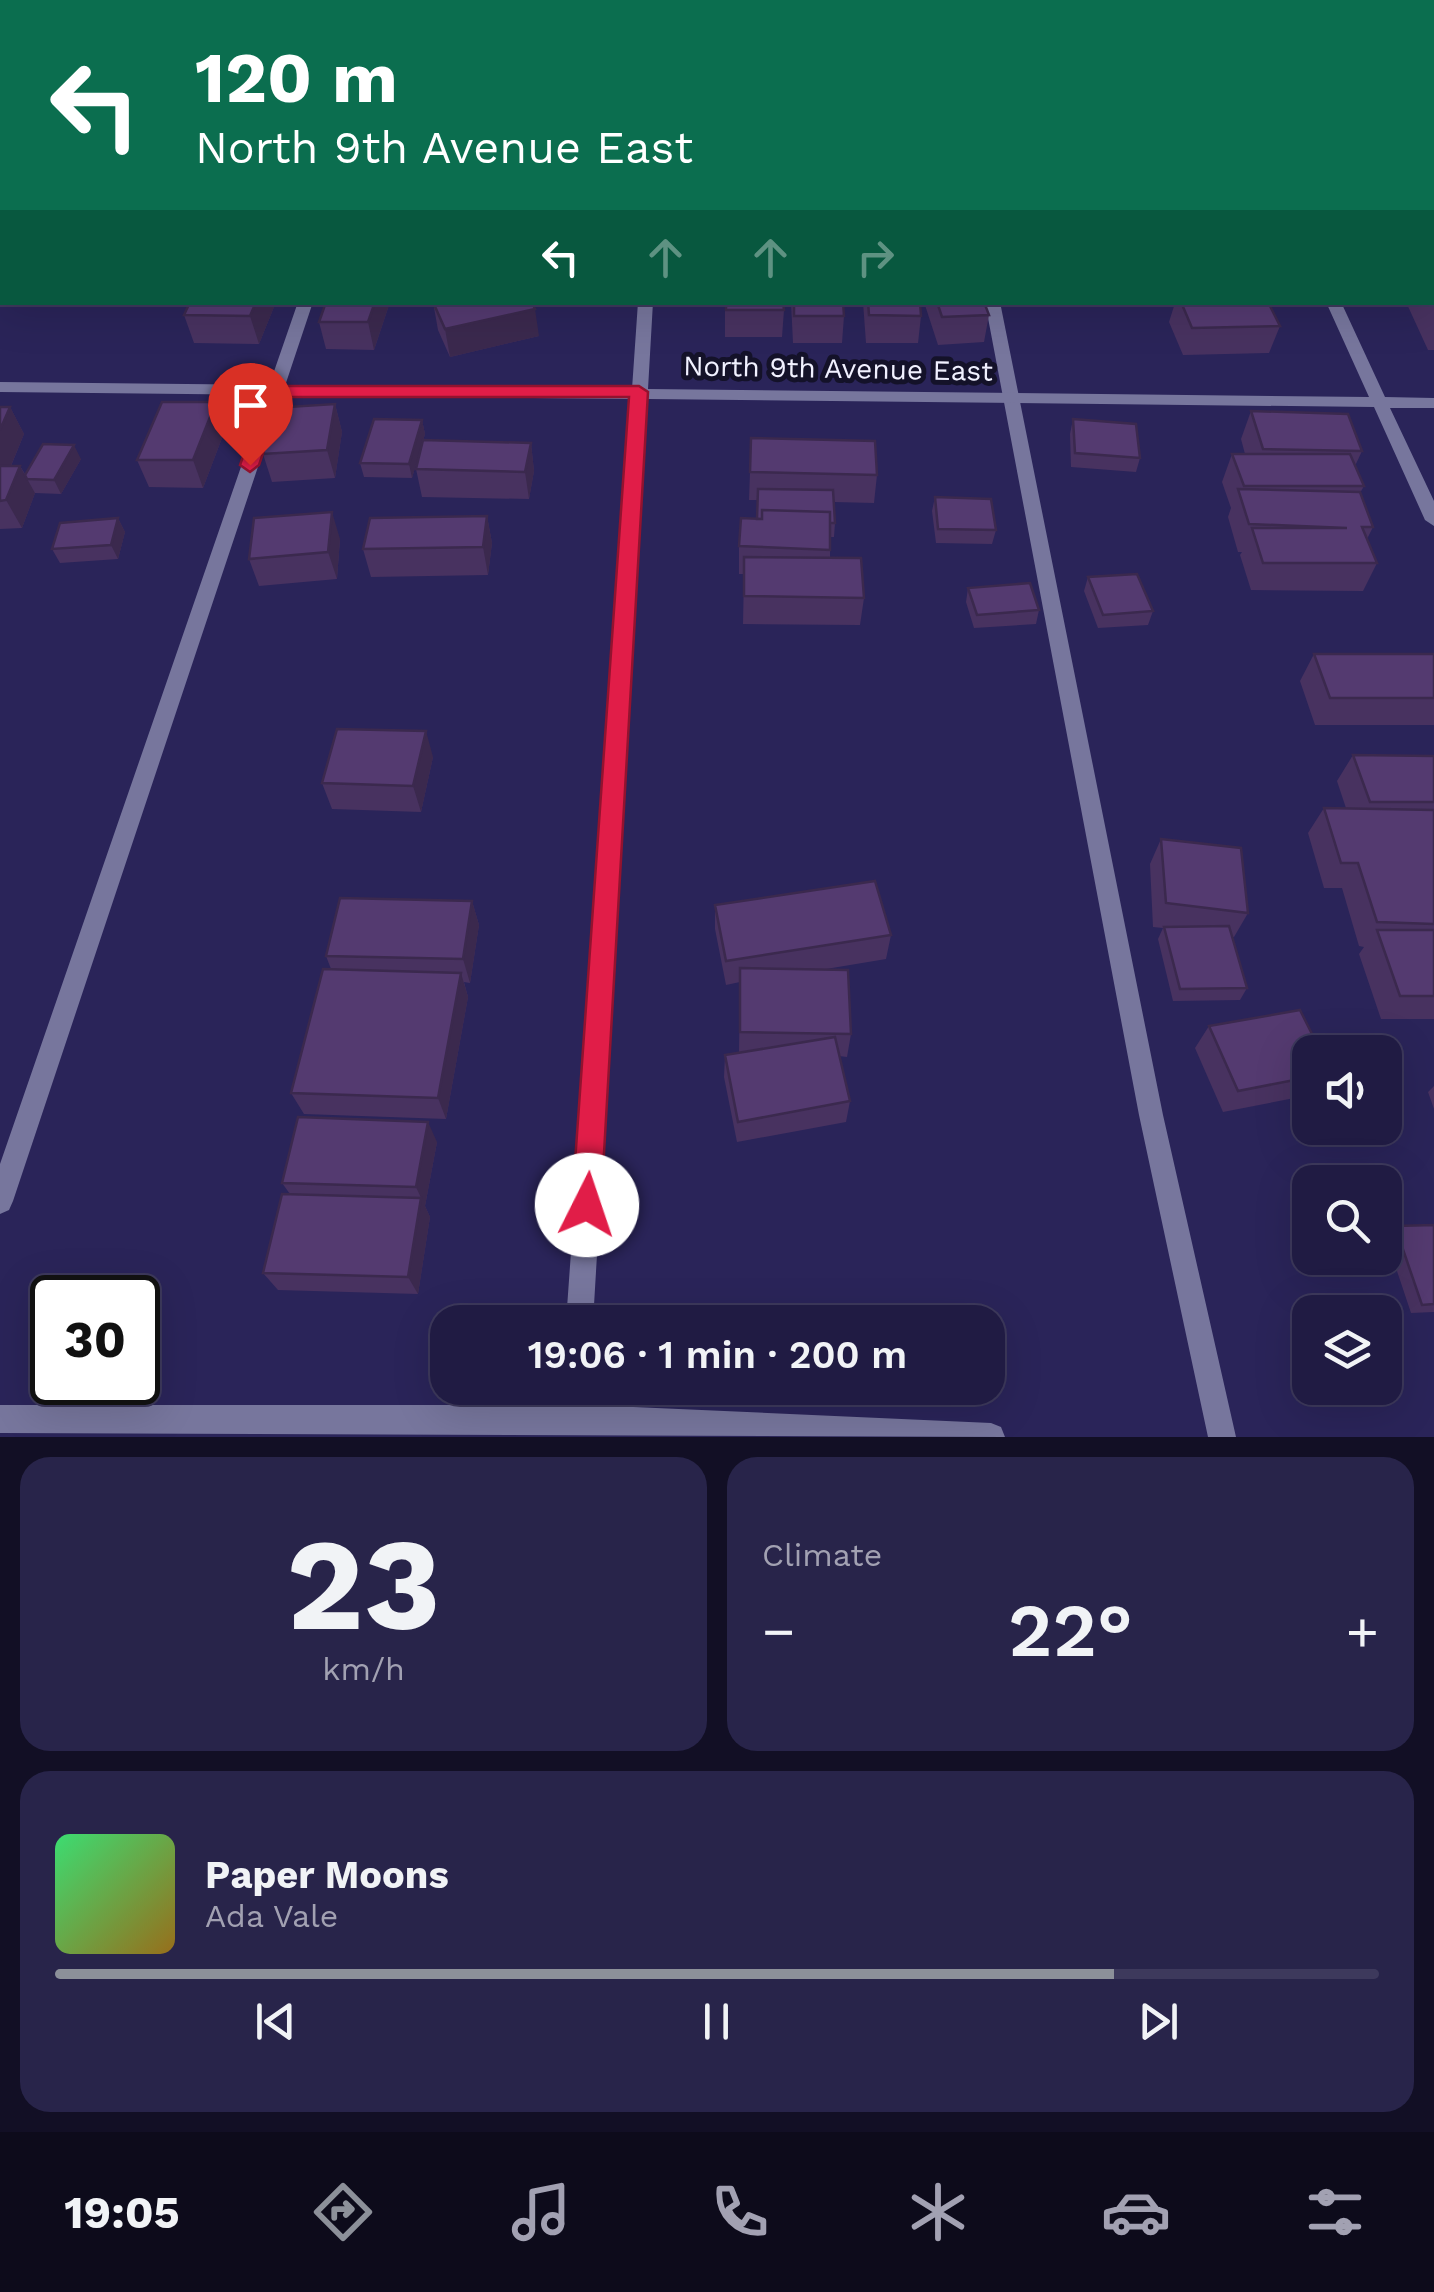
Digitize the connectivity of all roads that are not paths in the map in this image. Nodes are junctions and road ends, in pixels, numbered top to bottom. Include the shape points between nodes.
1 (305, 305) edge
2 (646, 305) edge
3 (993, 305) edge
4 (1334, 305) edge
5 (0, 387) edge
6 (275, 392) junction
7 (639, 392) junction
8 (1013, 399) junction
9 (1381, 402) junction
10 (1434, 403) edge
11 (1434, 520) edge
12 (0, 1201) edge
13 (580, 1305) edge
14 (0, 1419) edge
15 (572, 1428) edge
16 (991, 1437) edge
17 (1222, 1437) edge

1 - 6 street
2 - 7 street
3 - 8 street
4 - 9 street
5 - 6 street, North 9th Avenue East
6 - 7 street, North 9th Avenue East
6 - 12 street
7 - 8 street, North 9th Avenue East
7 - 13 street
8 - 9 street, North 9th Avenue East
8 - 17 street via 1151,1115
9 - 10 street, North 9th Avenue East
9 - 11 street
14 - 15 street
15 - 16 street

